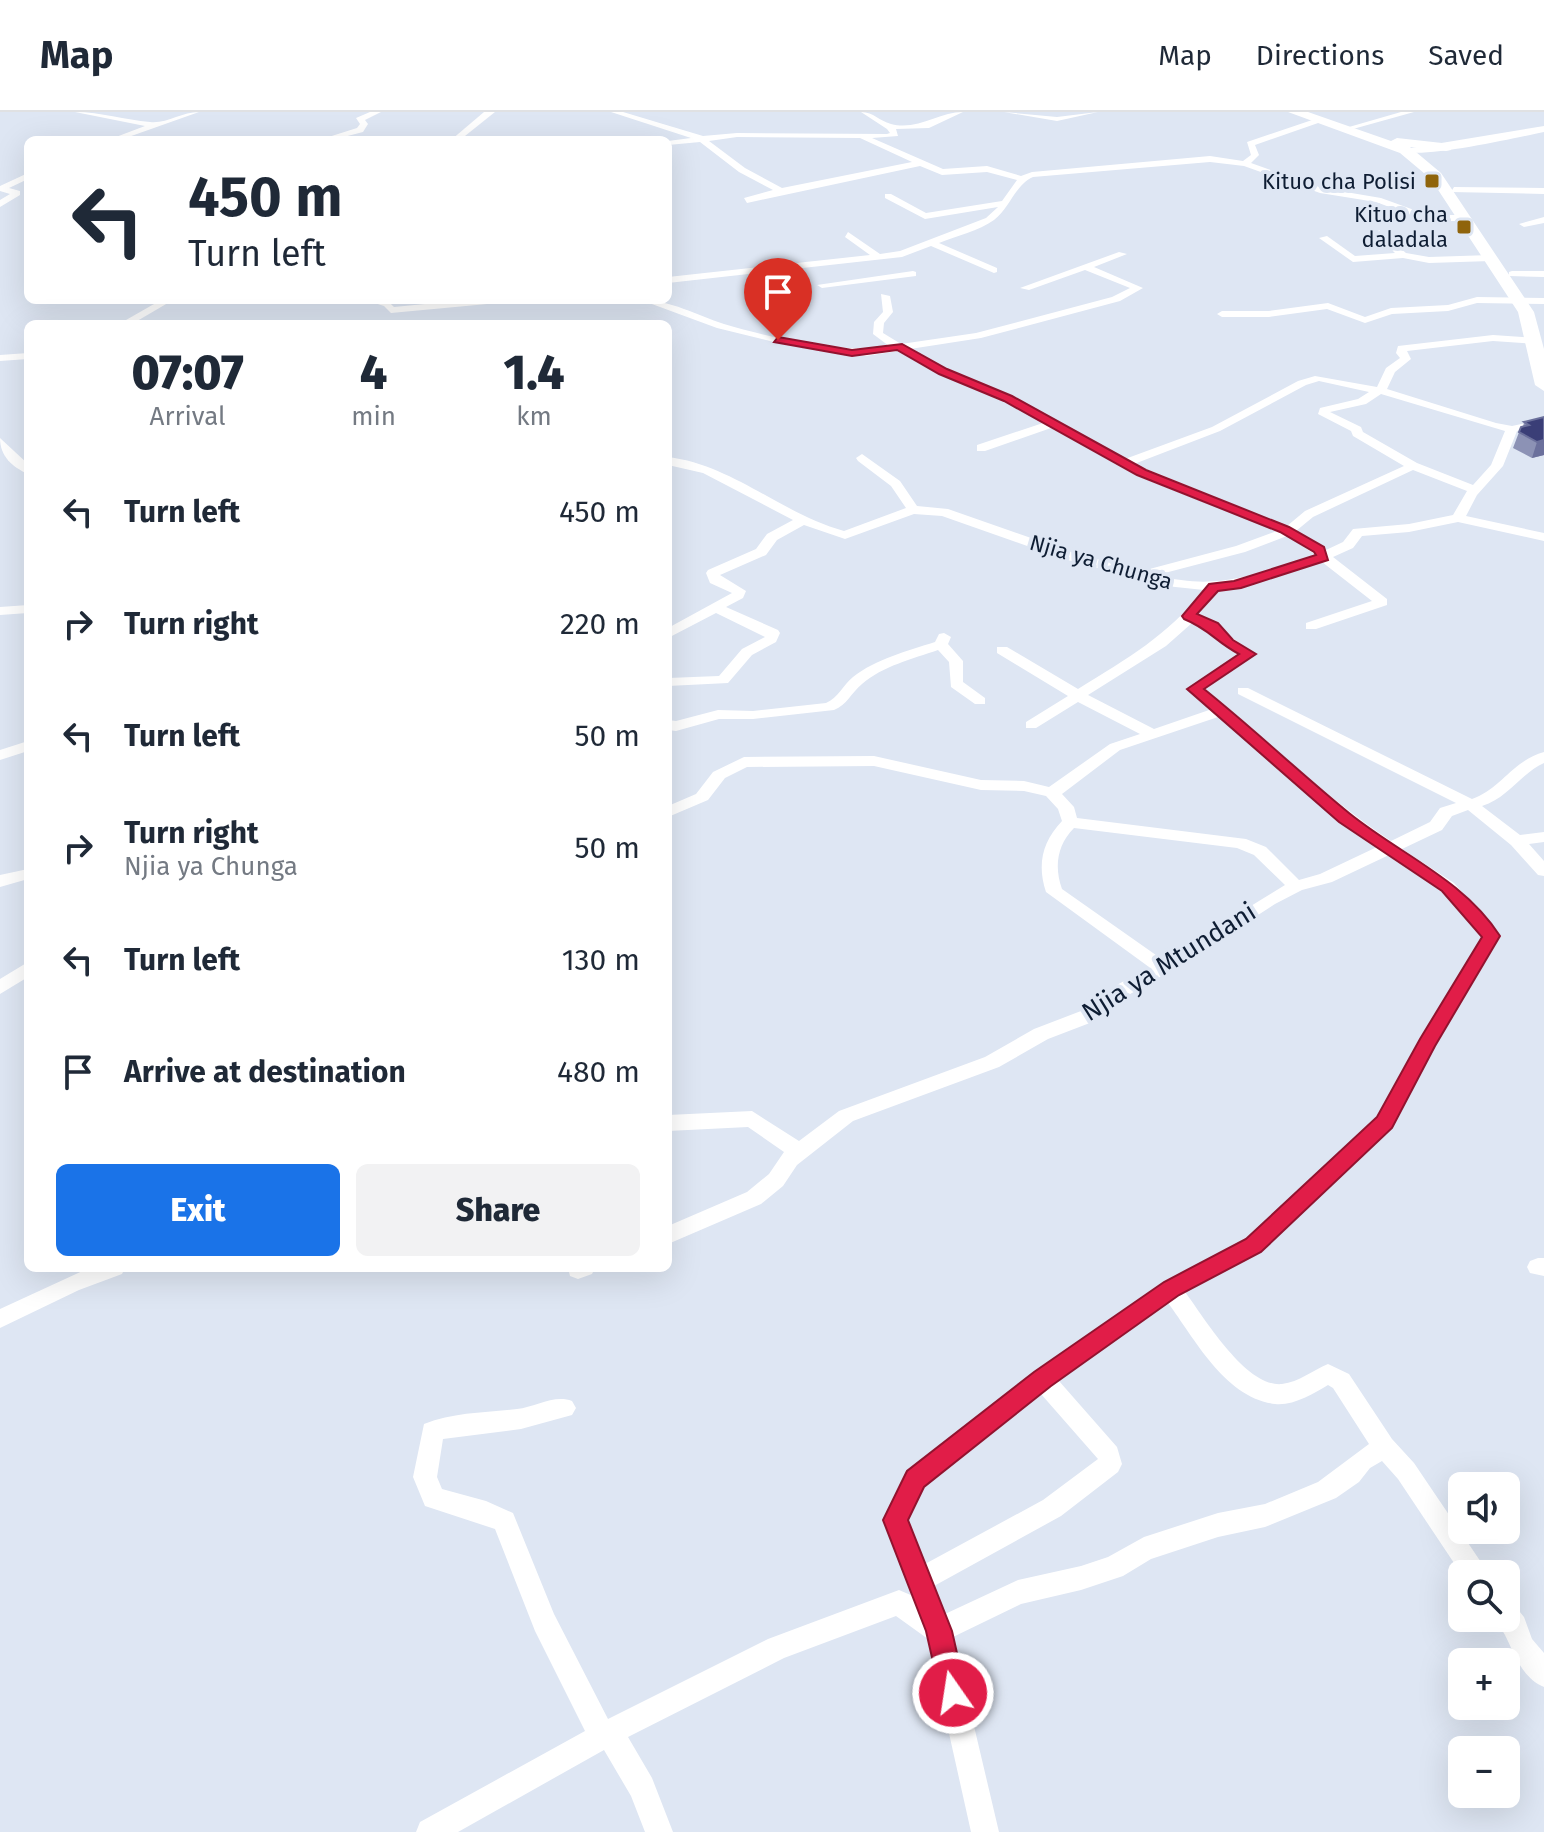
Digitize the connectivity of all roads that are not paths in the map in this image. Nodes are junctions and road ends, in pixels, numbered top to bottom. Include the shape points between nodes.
1 (79, 112) edge
2 (195, 112) edge
3 (377, 112) edge
4 (491, 112) edge
5 (615, 112) edge
6 (865, 112) edge
7 (957, 112) edge
8 (1008, 112) edge
9 (1094, 112) edge
10 (1295, 112) edge
11 (1410, 112) edge
12 (1312, 116) edge
13 (154, 126) junction
14 (890, 127) junction
15 (1353, 127) junction
16 (1544, 129) edge
17 (124, 136) edge
18 (338, 136) edge
19 (461, 136) edge
20 (700, 138) junction
21 (864, 138) junction
22 (672, 142) edge
23 (1446, 147) junction
24 (1410, 149) junction
25 (921, 163) junction
26 (1245, 164) junction
27 (24, 178) edge
28 (1022, 179) junction
29 (1, 189) edge
30 (1454, 190) junction
31 (781, 191) junction
32 (1544, 191) edge
33 (17, 193) junction
34 (24, 193) edge
35 (888, 196) dead end
36 (747, 200) dead end
37 (1004, 203) junction
38 (0, 204) edge
39 (1465, 218) junction
40 (1544, 220) edge
41 (1524, 224) dead end
42 (1379, 233) dead end
43 (848, 235) dead end
44 (1324, 238) dead end
45 (930, 242) junction
46 (1122, 254) dead end
47 (1403, 255) junction
48 (879, 257) junction
49 (1491, 258) junction
50 (843, 260) junction
51 (1088, 268) junction
52 (994, 270) dead end
53 (913, 274) dead end
54 (1512, 274) junction
55 (1544, 274) edge
56 (866, 279) junction
57 (672, 280) edge
58 (822, 285) dead end
59 (1025, 288) dead end
60 (885, 296) dead end
61 (1532, 300) edge
62 (161, 304) edge
63 (388, 304) edge
64 (426, 304) edge
65 (658, 304) edge
66 (410, 310) junction
67 (1222, 314) dead end
68 (131, 320) edge
69 (404, 320) edge
70 (1540, 334) edge
71 (899, 347) junction
72 (24, 356) edge
73 (0, 358) edge
74 (1544, 385) edge
75 (1379, 391) junction
76 (1544, 422) edge
77 (1051, 424) junction
78 (1512, 429) junction
79 (0, 442) edge
80 (981, 448) dead end
81 (862, 458) dead end
82 (672, 461) edge
83 (1126, 463) junction
84 (1413, 466) junction
85 (24, 467) edge
86 (1475, 490) junction
87 (913, 510) junction
88 (1458, 518) junction
89 (800, 522) junction
90 (1284, 529) junction
91 (1544, 537) edge
92 (1323, 557) junction
93 (1141, 576) junction
94 (1214, 587) junction
95 (717, 608) junction
96 (24, 609) edge
97 (0, 611) edge
98 (1189, 616) junction
99 (1311, 626) dead end
100 (672, 632) edge
101 (1002, 650) dead end
102 (672, 682) edge
103 (1243, 691) dead end
104 (1077, 695) junction
105 (980, 701) dead end
106 (1222, 711) junction
107 (1031, 725) dead end
108 (672, 726) edge
109 (1152, 734) junction
110 (24, 747) edge
111 (0, 755) edge
112 (1544, 757) edge
113 (1052, 793) junction
114 (1470, 804) junction
115 (672, 810) edge
116 (1070, 822) junction
117 (1544, 837) edge
118 (1517, 841) junction
119 (1390, 850) junction
120 (1544, 871) edge
121 (24, 875) edge
122 (0, 881) edge
123 (1296, 886) junction
124 (1161, 967) junction
125 (24, 971) edge
126 (0, 988) edge
127 (672, 1123) edge
128 (799, 1152) junction
129 (672, 1233) edge
130 (103, 1272) edge
131 (1171, 1289) junction
132 (0, 1319) edge
133 (1043, 1379) junction
134 (564, 1408) dead end
135 (1384, 1447) junction
136 (1466, 1560) edge
137 (919, 1581) junction
138 (939, 1631) junction
139 (1517, 1632) edge
140 (1544, 1674) edge
141 (606, 1734) junction
142 (430, 1832) edge
143 (659, 1832) edge
144 (985, 1832) edge

1 - 13 street
2 - 13 street
3 - 18 street via 359,120 364,124 360,130
4 - 19 street via 477,116
5 - 20 street
6 - 14 street
7 - 14 street via 926,126
8 - 9 street via 1057,119
10 - 12 main road
11 - 15 street
12 - 15 main road
12 - 24 main road
12 - 26 street via 1250,144 1255,155
13 - 17 street
14 - 21 street via 895,134
15 - 24 main road
16 - 23 street
20 - 21 street via 803,133
20 - 22 street
20 - 31 street
21 - 25 street
23 - 24 main road
23 - 24 main road via 1427,153
24 - 30 main road
24 - 39 main road
25 - 28 street via 948,174 987,169
25 - 31 street
26 - 28 street via 1197,158
26 - 39 street via 1427,218
27 - 29 street
28 - 37 street
29 - 33 street
30 - 32 street
30 - 54 main road
31 - 36 street
33 - 34 street
33 - 38 street
35 - 37 street via 925,216
37 - 45 street via 989,220
39 - 49 main road
40 - 41 street
42 - 47 street
43 - 48 street
44 - 47 street via 1353,259
45 - 48 street
45 - 52 street
46 - 51 street
47 - 49 street via 1429,260
48 - 50 street
49 - 61 main road
50 - 56 street
50 - 57 street
51 - 59 street
51 - 71 street via 1138,288 1116,299 977,336
53 - 56 street
54 - 55 street
54 - 61 main road
56 - 58 street
60 - 71 street via 888,312 879,322 878,334
61 - 67 street via 1462,302 1365,320 1328,306
61 - 70 main road
62 - 68 street
63 - 66 street via 391,310
64 - 66 street
65 - 71 street via 721,326 852,353
66 - 69 street
70 - 74 main road
70 - 75 street via 1402,348 1406,359 1390,370
71 - 77 street
72 - 73 street
75 - 78 street
75 - 83 street via 1309,379 1216,429
75 - 84 street via 1324,414
76 - 78 street
77 - 80 street
77 - 83 street
78 - 86 street via 1497,466
79 - 85 street
81 - 87 street via 896,484
82 - 89 street, Njia ya Chunga via 708,472
83 - 90 street via 1184,493
84 - 86 street
84 - 90 street
86 - 88 street
87 - 89 street, Njia ya Chunga via 845,535
87 - 93 street, Njia ya Chunga via 944,512
88 - 91 street, Njia ya Chunga
88 - 92 street, Njia ya Chunga via 1358,532 1348,545
89 - 95 street via 772,537 761,552 713,573 715,580 739,591
90 - 92 street
90 - 93 street via 1230,552
92 - 94 street, Njia ya Chunga
92 - 99 street via 1382,602
93 - 94 street, Njia ya Chunga
94 - 98 street
95 - 100 street
95 - 102 street via 773,633 771,639 747,652 723,680
96 - 97 street
98 - 104 street via 1161,643
98 - 106 street via 1213,626 1228,643 1249,654 1194,686
101 - 104 street
103 - 114 street
104 - 107 street
104 - 109 street
105 - 108 street via 956,684 956,661 942,641 865,675 829,707 718,714
106 - 109 street
106 - 119 street via 1345,818
109 - 113 street via 1115,747
110 - 111 street
112 - 114 street, Njia ya Mtundani via 1522,767 1487,799
113 - 115 street via 981,785 874,761 744,762 719,775 702,797
113 - 116 street via 1066,807
114 - 118 street
114 - 119 street, Njia ya Mtundani via 1446,812 1436,826
116 - 123 street via 1240,843 1260,851
116 - 124 street via 1052,839 1047,875 1055,892
117 - 118 street
118 - 120 street
119 - 123 street, Njia ya Mtundani
119 - 131 street via 1448,887 1492,936 1385,1122 1254,1245
121 - 122 street
123 - 124 street, Njia ya Mtundani
124 - 128 street, Njia ya Mtundani via 1088,1016 1041,1034 992,1062 846,1116
125 - 126 street
127 - 128 street via 752,1119
128 - 129 street, Njia ya Mtundani via 754,1198
130 - 132 street
131 - 133 street
131 - 135 street via 1249,1385 1275,1394 1293,1392 1328,1374 1341,1381
133 - 137 street via 915,1479 895,1520
133 - 137 street via 1109,1455 1110,1464 1052,1508
134 - 141 street via 432,1431 425,1477 434,1498 504,1521 544,1622
135 - 136 street
135 - 138 street via 1327,1490 1265,1515 1144,1549 1081,1578 1018,1592
137 - 138 street
138 - 141 street via 899,1602 878,1608 777,1648
138 - 144 street
139 - 140 street
141 - 142 street
141 - 143 street via 642,1788

